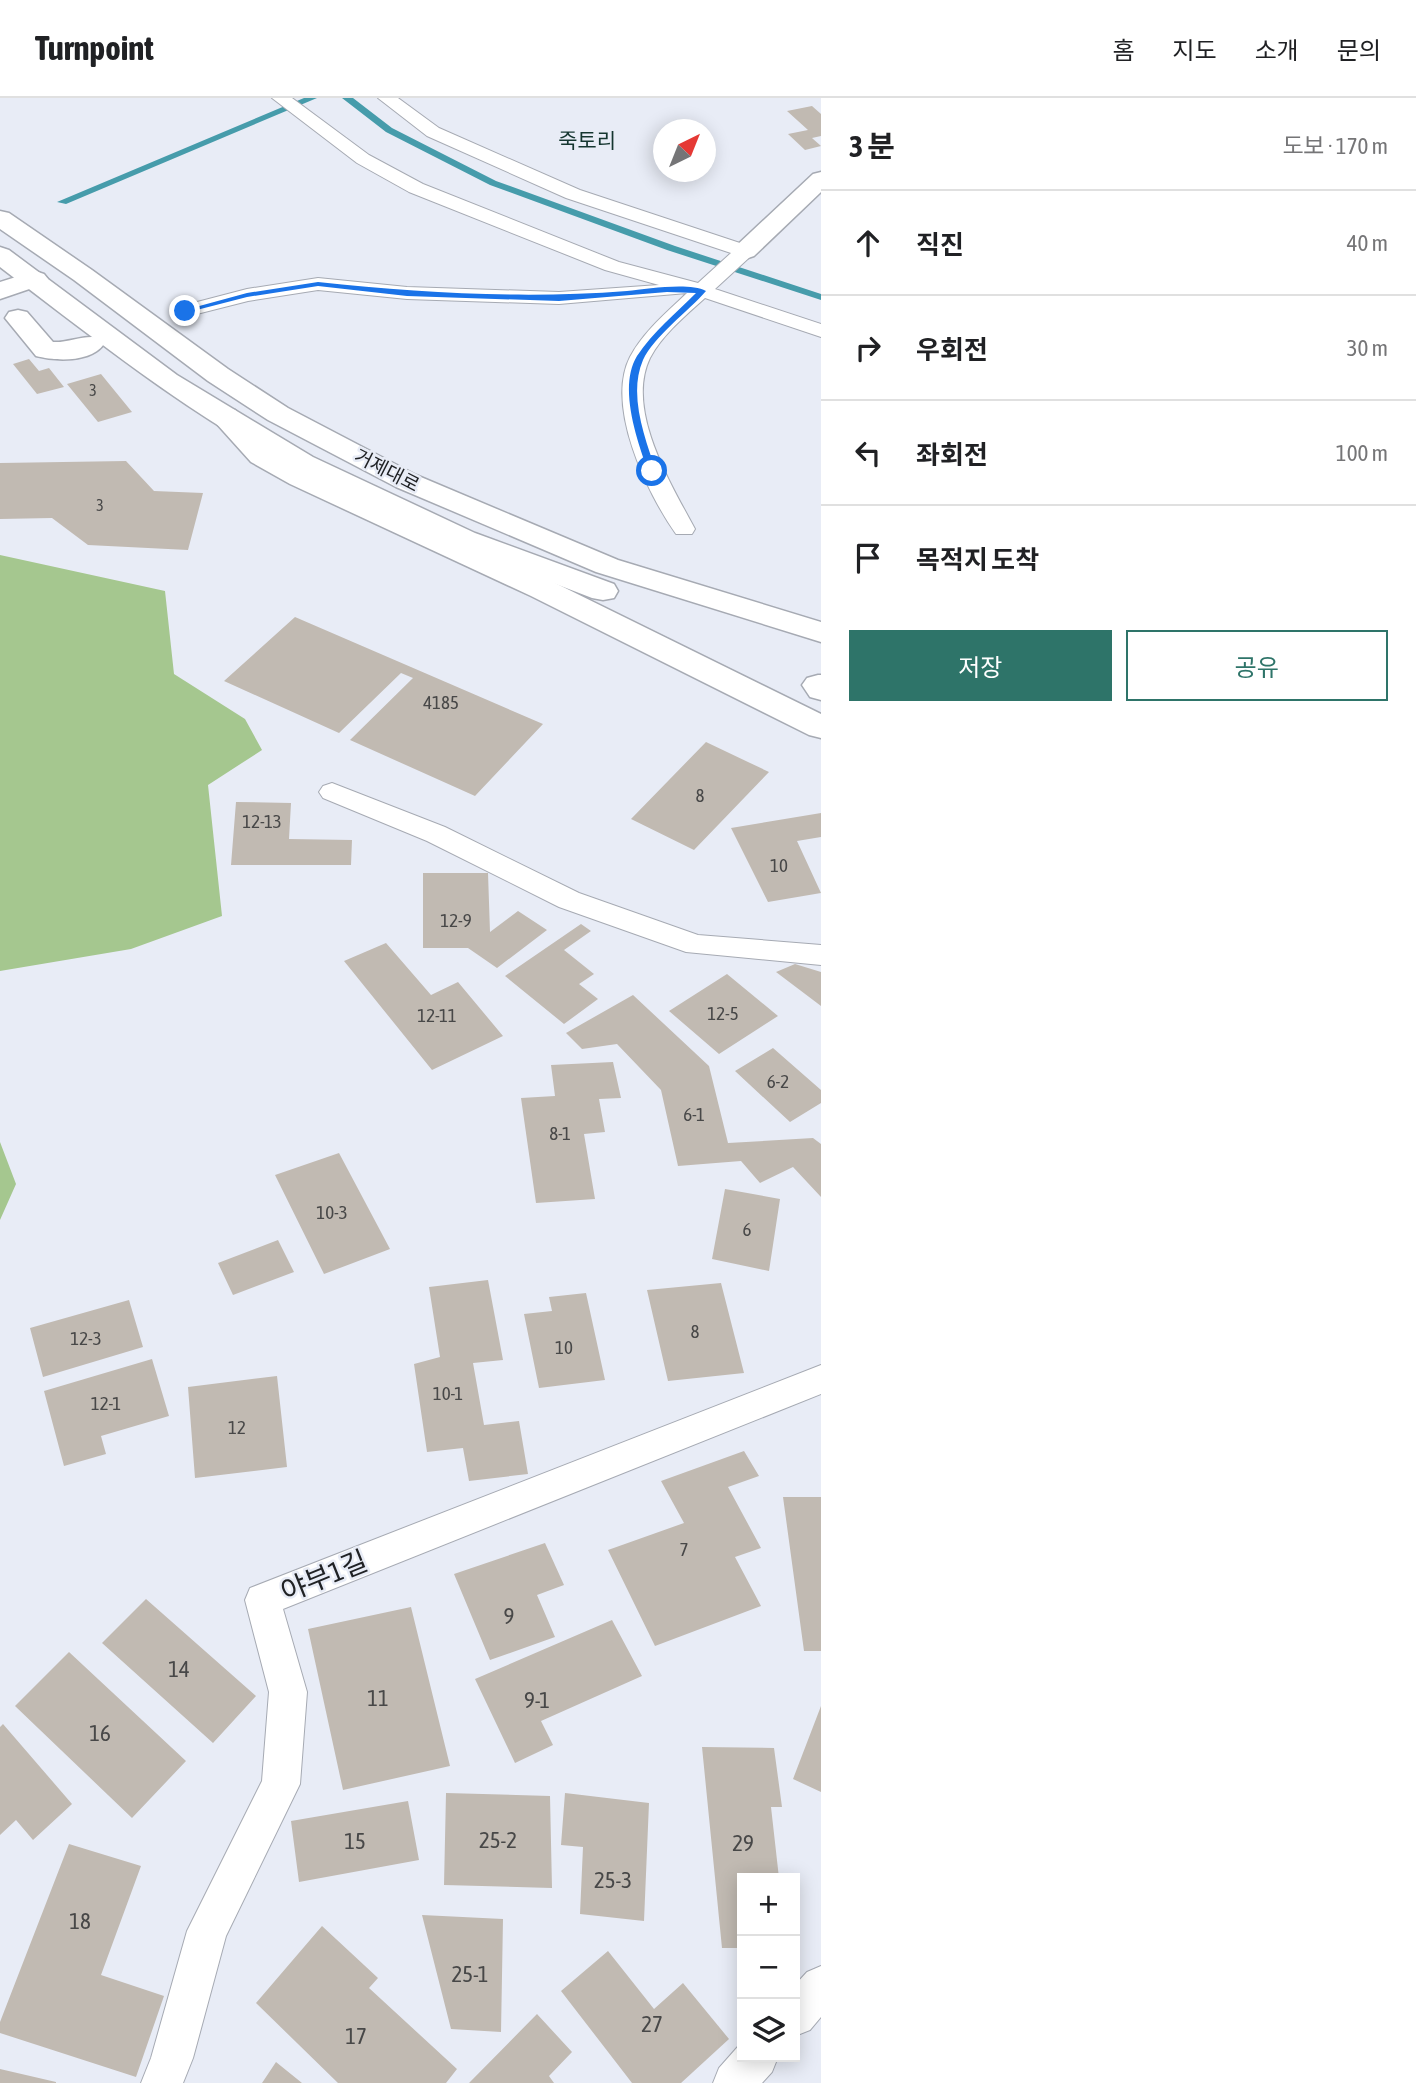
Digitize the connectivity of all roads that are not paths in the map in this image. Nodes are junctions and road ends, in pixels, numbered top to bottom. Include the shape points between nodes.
1 (281, 98) edge
2 (387, 98) edge
3 (821, 178) edge
4 (0, 218) edge
5 (745, 251) junction
6 (0, 255) edge
7 (35, 279) junction
8 (0, 291) edge
9 (703, 291) junction
10 (0, 297) edge
11 (734, 302) junction
12 (185, 311) dead end
13 (9, 322) edge
14 (821, 331) edge
15 (91, 344) dead end
16 (821, 350) edge
17 (225, 416) junction
18 (684, 529) dead end
19 (821, 632) edge
20 (820, 678) edge
21 (821, 727) edge
22 (332, 792) dead end
23 (821, 955) edge
24 (821, 1379) edge
25 (821, 1986) edge
26 (800, 2009) edge
27 (753, 2062) edge
28 (162, 2083) edge
29 (734, 2083) edge

1 - 9 lane via 363,159 416,188 612,266
2 - 5 lane via 433,132 573,194
3 - 5 main road
4 - 19 main road, 거제대로 via 278,414 405,481 607,566
5 - 9 lane
6 - 7 main road, 거제대로
7 - 8 main road
7 - 17 main road, 거제대로 via 167,380
9 - 11 lane
9 - 12 lane via 559,298 407,293 318,284
9 - 18 lane via 640,359 634,388 637,429 652,471
10 - 13 main road
11 - 14 lane
11 - 16 lane
13 - 15 main road via 45,350 71,351
17 - 20 main road, 거제대로 via 303,463 464,539
17 - 21 main road via 261,456 300,478 519,578
22 - 23 lane via 436,834 569,900 696,945
24 - 28 lane, 야부1길 via 263,1600 288,1692 281,1784 207,1931
25 - 26 lane
27 - 29 lane

